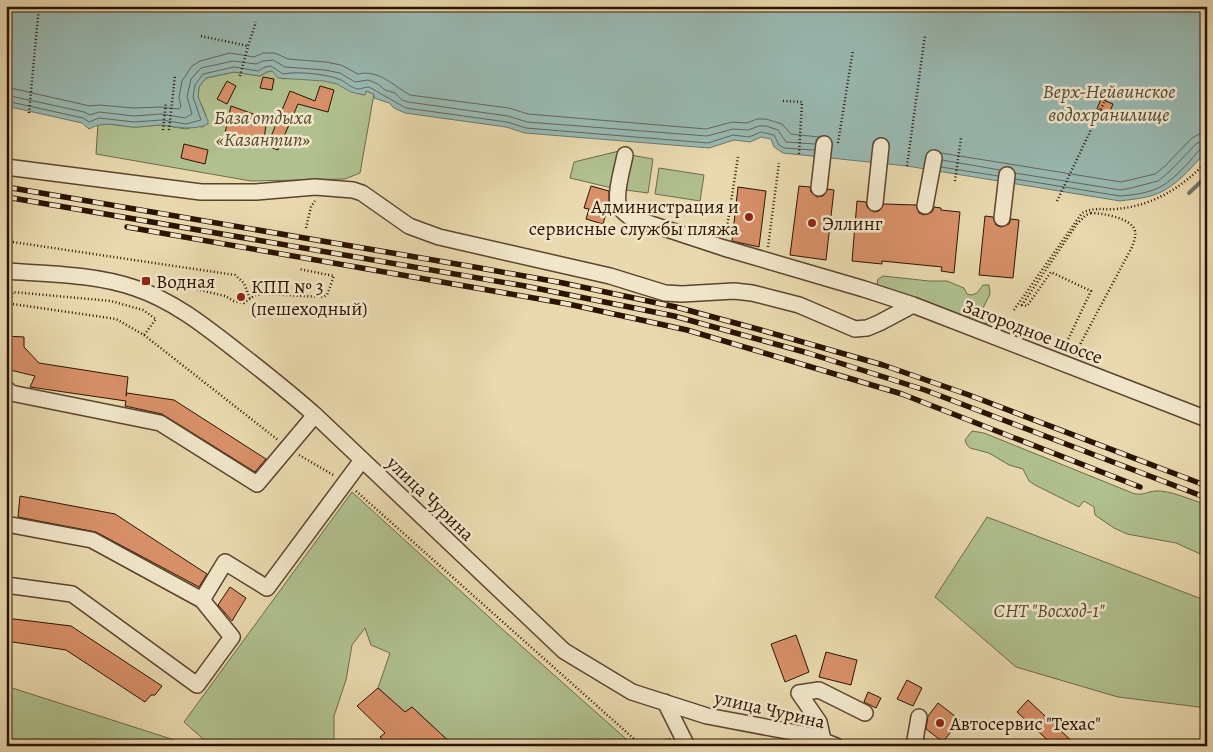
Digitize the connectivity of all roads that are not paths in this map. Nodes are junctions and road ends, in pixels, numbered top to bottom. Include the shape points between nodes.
1 (831, 146) road end
2 (881, 146) dead end
3 (625, 155) dead end
4 (934, 158) dead end
5 (6, 167) edge
6 (1007, 175) dead end
7 (819, 188) dead end
8 (875, 203) dead end
9 (926, 206) dead end
10 (1002, 218) dead end
11 (6, 271) edge
12 (913, 306) junction
13 (6, 388) edge
14 (315, 415) junction
15 (1207, 419) edge
16 (362, 460) junction
17 (6, 524) edge
18 (6, 585) edge
19 (202, 600) junction
20 (665, 702) junction
21 (865, 713) dead end
22 (918, 717) dead end
23 (829, 743) edge
24 (687, 746) edge
25 (920, 746) edge

1 - 7 street
2 - 8 street
3 - 12 street, Загородное шоссе via 618,191 619,206 630,218
4 - 9 street
5 - 12 street via 201,192 353,190 410,226 439,237 610,276 665,293 752,293 799,305 856,329 867,328
6 - 10 street
11 - 14 street, улица Чурина via 70,275 106,281 153,295 180,308 288,390
12 - 15 street, Загородное шоссе
13 - 14 street via 11,393 160,423 258,484
14 - 16 street, улица Чурина
16 - 19 street via 267,588 225,562
16 - 20 street, улица Чурина via 564,651 632,692
17 - 19 street via 92,540
18 - 19 street via 72,594 197,685 232,637
20 - 23 street, улица Чурина via 707,716 808,735
20 - 24 street
21 - 23 street via 820,690 799,693 820,722
22 - 25 street via 915,740

